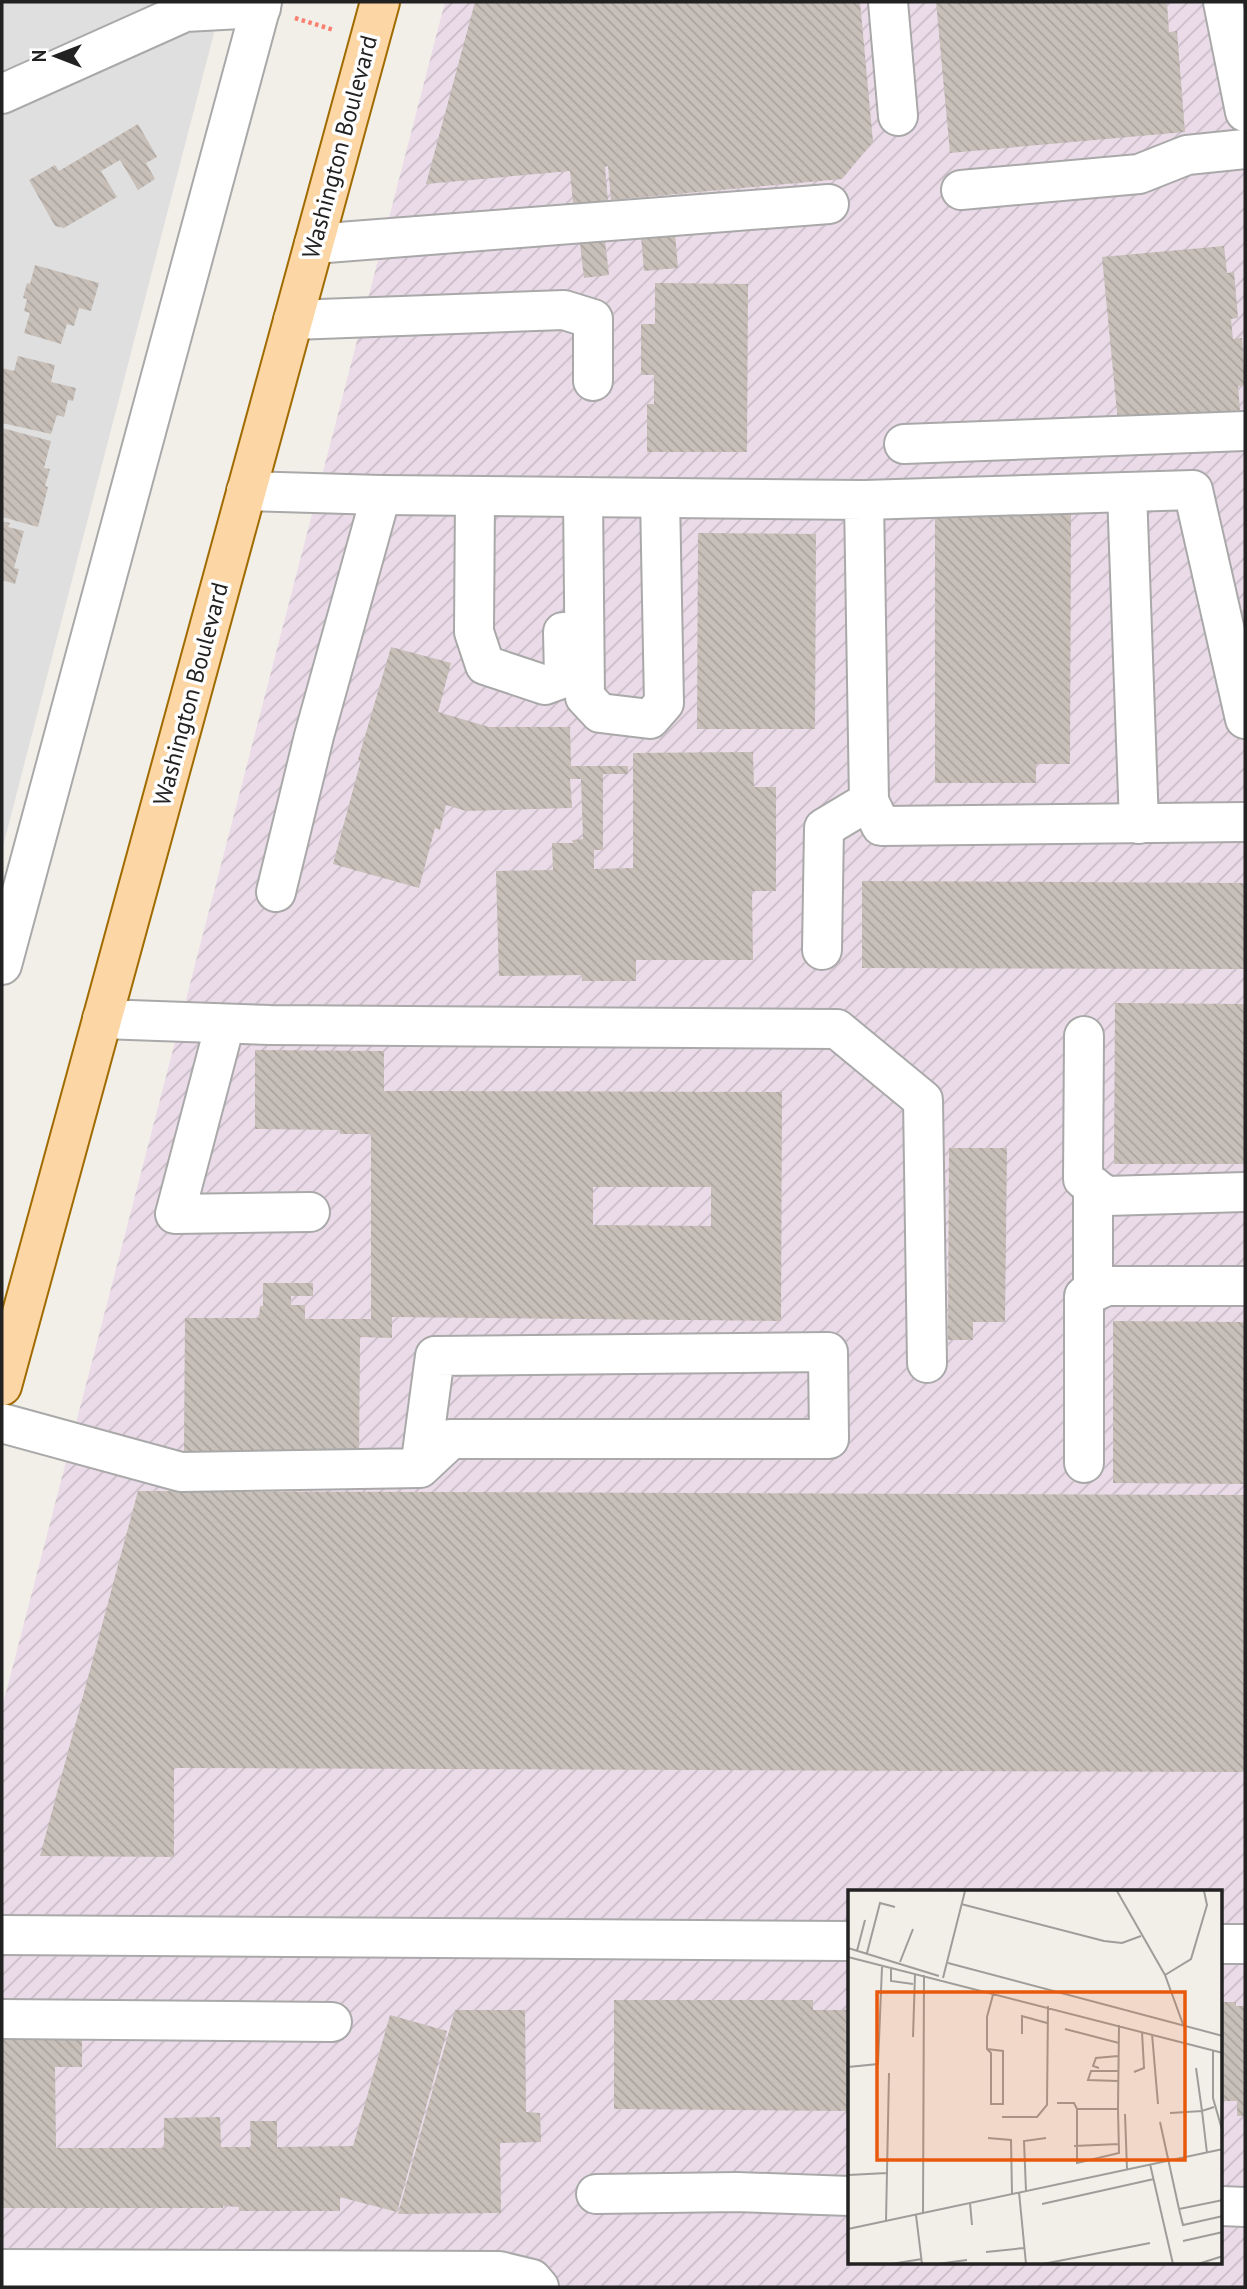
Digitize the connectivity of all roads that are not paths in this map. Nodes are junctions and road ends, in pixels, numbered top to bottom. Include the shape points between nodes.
1 (380, 2) edge
2 (888, 2) edge
3 (1223, 2) edge
4 (262, 5) edge
5 (2, 94) edge
6 (1245, 112) edge
7 (898, 116) dead end
8 (1245, 149) edge
9 (961, 190) dead end
10 (829, 204) dead end
11 (314, 244) junction
12 (293, 320) junction
13 (593, 381) dead end
14 (1245, 431) edge
15 (904, 444) dead end
16 (246, 491) junction
17 (1128, 492) junction
18 (380, 495) junction
19 (475, 496) junction
20 (572, 497) junction
21 (660, 498) junction
22 (864, 500) junction
23 (1245, 719) edge
24 (869, 801) junction
25 (1245, 822) edge
26 (1139, 824) junction
27 (276, 892) dead end
28 (822, 950) dead end
29 (2, 965) edge
30 (102, 1019) junction
31 (225, 1024) junction
32 (1084, 1037) dead end
33 (1093, 1186) junction
34 (1245, 1192) edge
35 (310, 1212) dead end
36 (1245, 1286) edge
37 (1093, 1292) junction
38 (927, 1363) dead end
39 (2, 1386) edge
40 (2, 1423) edge
41 (1084, 1463) dead end
42 (420, 1468) junction
43 (2, 1936) edge
44 (848, 1941) edge
45 (1222, 1944) edge
46 (1245, 1944) edge
47 (2, 2019) edge
48 (332, 2022) dead end
49 (596, 2194) dead end
50 (848, 2196) edge
51 (1222, 2206) edge
52 (1245, 2207) edge
53 (2, 2269) edge
54 (539, 2287) edge

1 - 11 main road, Washington Boulevard
2 - 7 street
3 - 6 street
4 - 5 street via 185,12
4 - 29 street
8 - 9 street via 1187,155 1139,174
10 - 11 street
11 - 12 main road, Washington Boulevard
12 - 13 street via 564,310 593,318
12 - 16 main road, Washington Boulevard
14 - 15 street
16 - 18 street
16 - 30 main road, Washington Boulevard
17 - 22 street
17 - 23 street via 1193,490
17 - 26 street
18 - 19 street
18 - 27 street
19 - 20 street
19 - 20 street via 474,632 485,665 545,685 564,678
20 - 21 street
20 - 21 street via 585,697 600,713 650,719 664,703
21 - 22 street
22 - 24 street
24 - 26 street via 881,826
24 - 28 street via 824,828
25 - 26 street
30 - 31 street
30 - 39 main road, Washington Boulevard
31 - 35 street via 175,1214
31 - 38 street via 837,1029 923,1100
32 - 33 street via 1083,1179
33 - 34 street via 1106,1196
33 - 37 street
36 - 37 street via 1107,1286
37 - 41 street via 1084,1296
40 - 42 street via 181,1472
42 - 42 street via 451,1439 829,1438 828,1352 435,1356
43 - 44 street
45 - 46 street
47 - 48 street
49 - 50 street
51 - 52 street
53 - 54 street via 499,2272 532,2279

